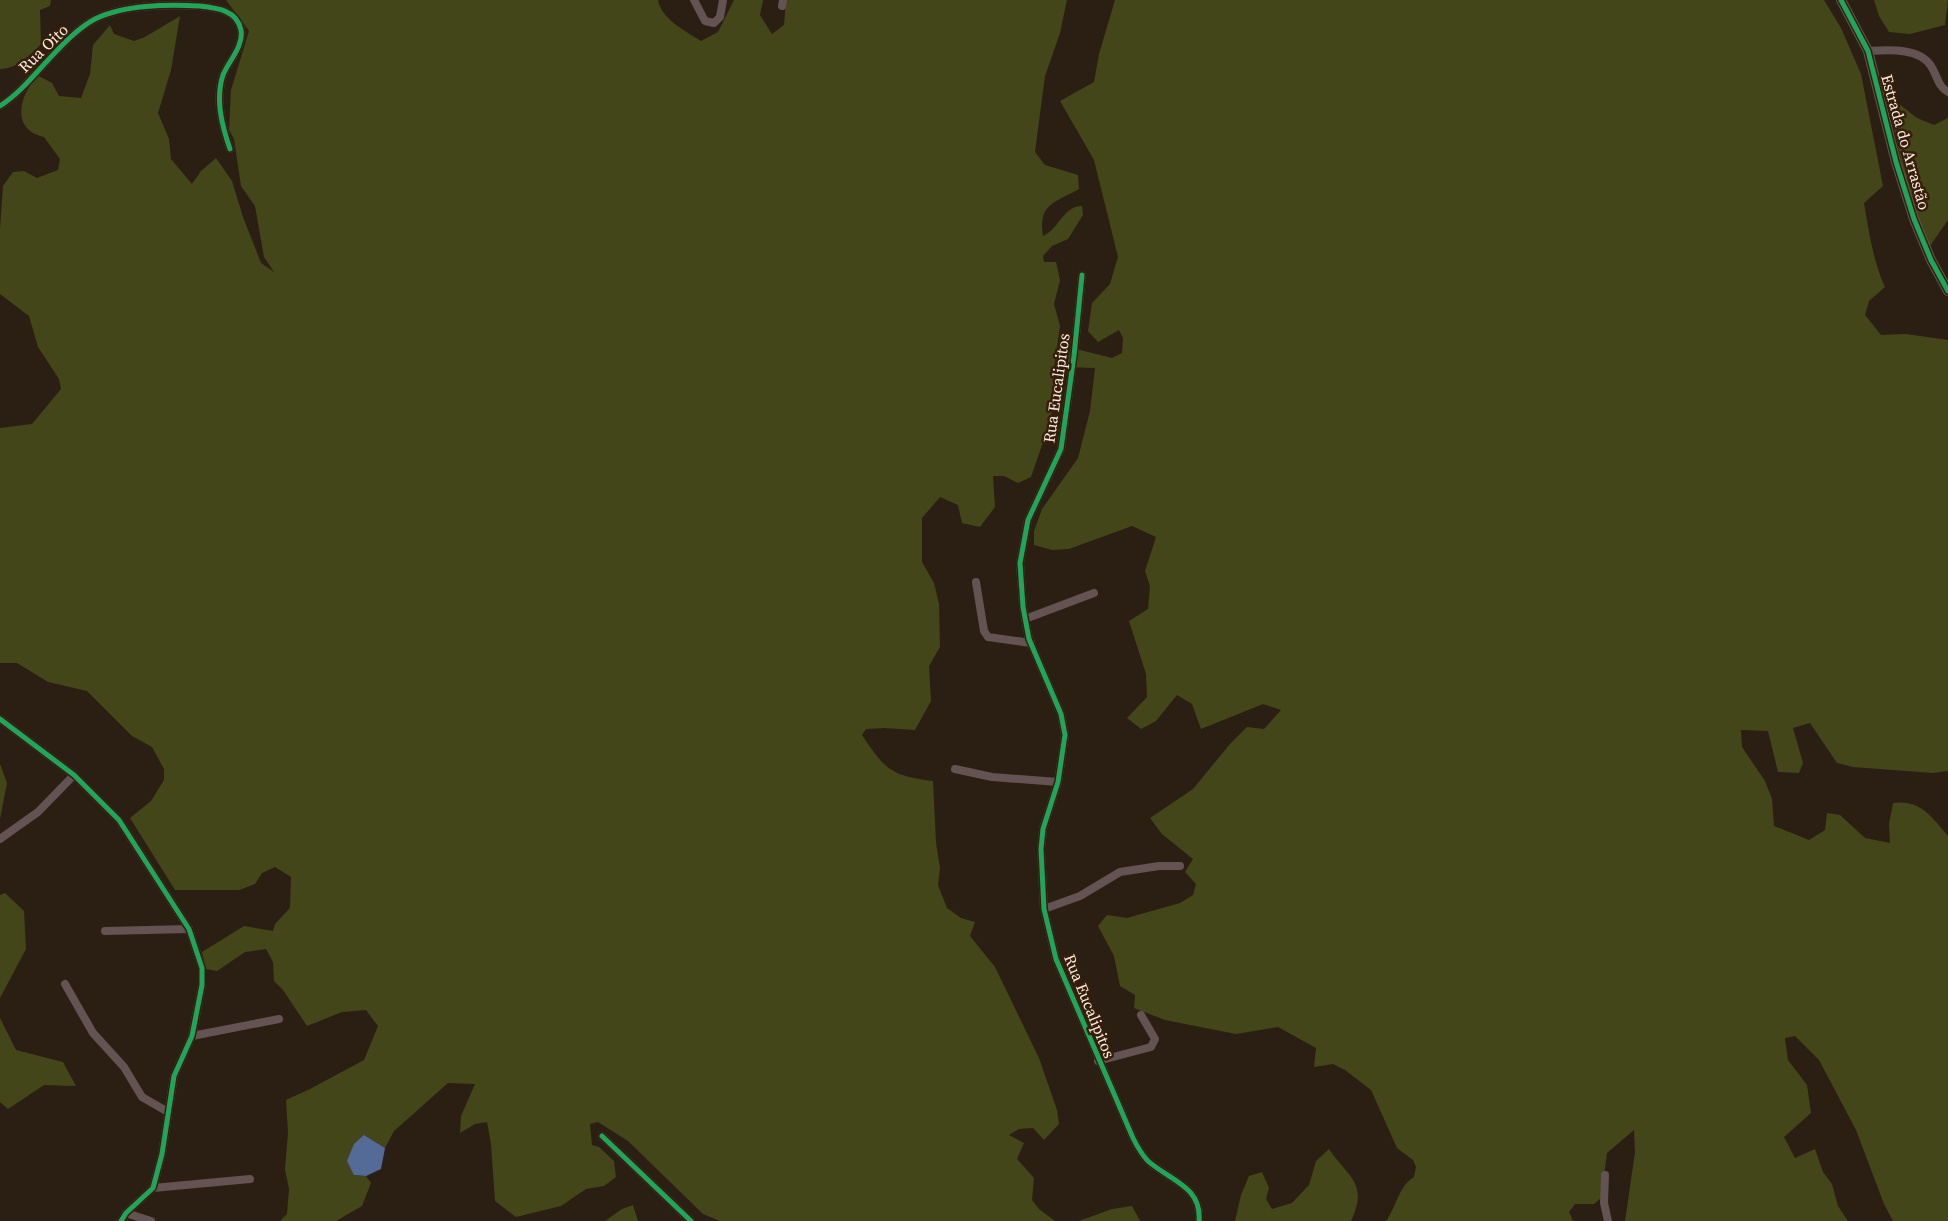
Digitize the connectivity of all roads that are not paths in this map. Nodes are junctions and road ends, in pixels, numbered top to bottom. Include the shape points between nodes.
1 (694, 0) edge
2 (723, 0) edge
3 (1841, 0) edge
4 (1868, 51) junction
5 (1948, 92) edge
6 (0, 106) edge
7 (230, 149) dead end
8 (1082, 275) dead end
9 (1948, 291) edge
10 (976, 582) dead end
11 (1094, 593) dead end
12 (1025, 619) junction
13 (1031, 644) junction
14 (0, 719) edge
15 (955, 769) dead end
16 (74, 775) junction
17 (1058, 782) junction
18 (0, 839) edge
19 (1180, 866) dead end
20 (1044, 909) junction
21 (189, 929) junction
22 (104, 931) dead end
23 (65, 984) dead end
24 (1141, 1014) dead end
25 (279, 1019) dead end
26 (192, 1036) junction
27 (1098, 1061) junction
28 (168, 1112) junction
29 (602, 1136) dead end
30 (1605, 1175) dead end
31 (250, 1178) dead end
32 (153, 1188) junction
33 (126, 1213) junction
34 (121, 1221) edge
35 (151, 1221) edge
36 (692, 1221) edge
37 (1199, 1221) edge
38 (1608, 1221) edge

1 - 2 street via 705,21 714,23 720,17
3 - 4 street, Estrada do Arrastão
4 - 5 street via 1907,52 1919,56 1930,64 1941,87
4 - 9 street, Estrada do Arrastão via 1914,219
6 - 7 street, Rua Oito via 95,19 134,8 182,5 213,8 233,15 242,33 220,87 221,116
8 - 12 street, Rua Eucalipitos via 1061,449 1028,520 1020,563
10 - 13 street via 984,631 988,636
11 - 12 street
12 - 13 street, Rua Eucalipitos
13 - 17 street, Rua Eucalipitos via 1061,714 1065,735
14 - 16 street
15 - 17 street via 992,777
16 - 18 street via 38,812
16 - 21 street via 119,820
17 - 20 street, Rua Eucalipitos via 1043,829
19 - 20 street via 1120,872 1080,896
20 - 27 street, Rua Eucalipitos via 1056,959
21 - 22 street
21 - 26 street via 202,968
23 - 28 street via 93,1033 124,1068 142,1097
24 - 27 street via 1154,1038 1152,1047
25 - 26 street
26 - 28 street via 174,1076
27 - 37 street, Rua Eucalipitos via 1141,1154 1187,1187 1200,1212
28 - 32 street
29 - 36 street
30 - 38 street via 1604,1203
31 - 32 street
32 - 33 street
33 - 34 street
33 - 35 street

